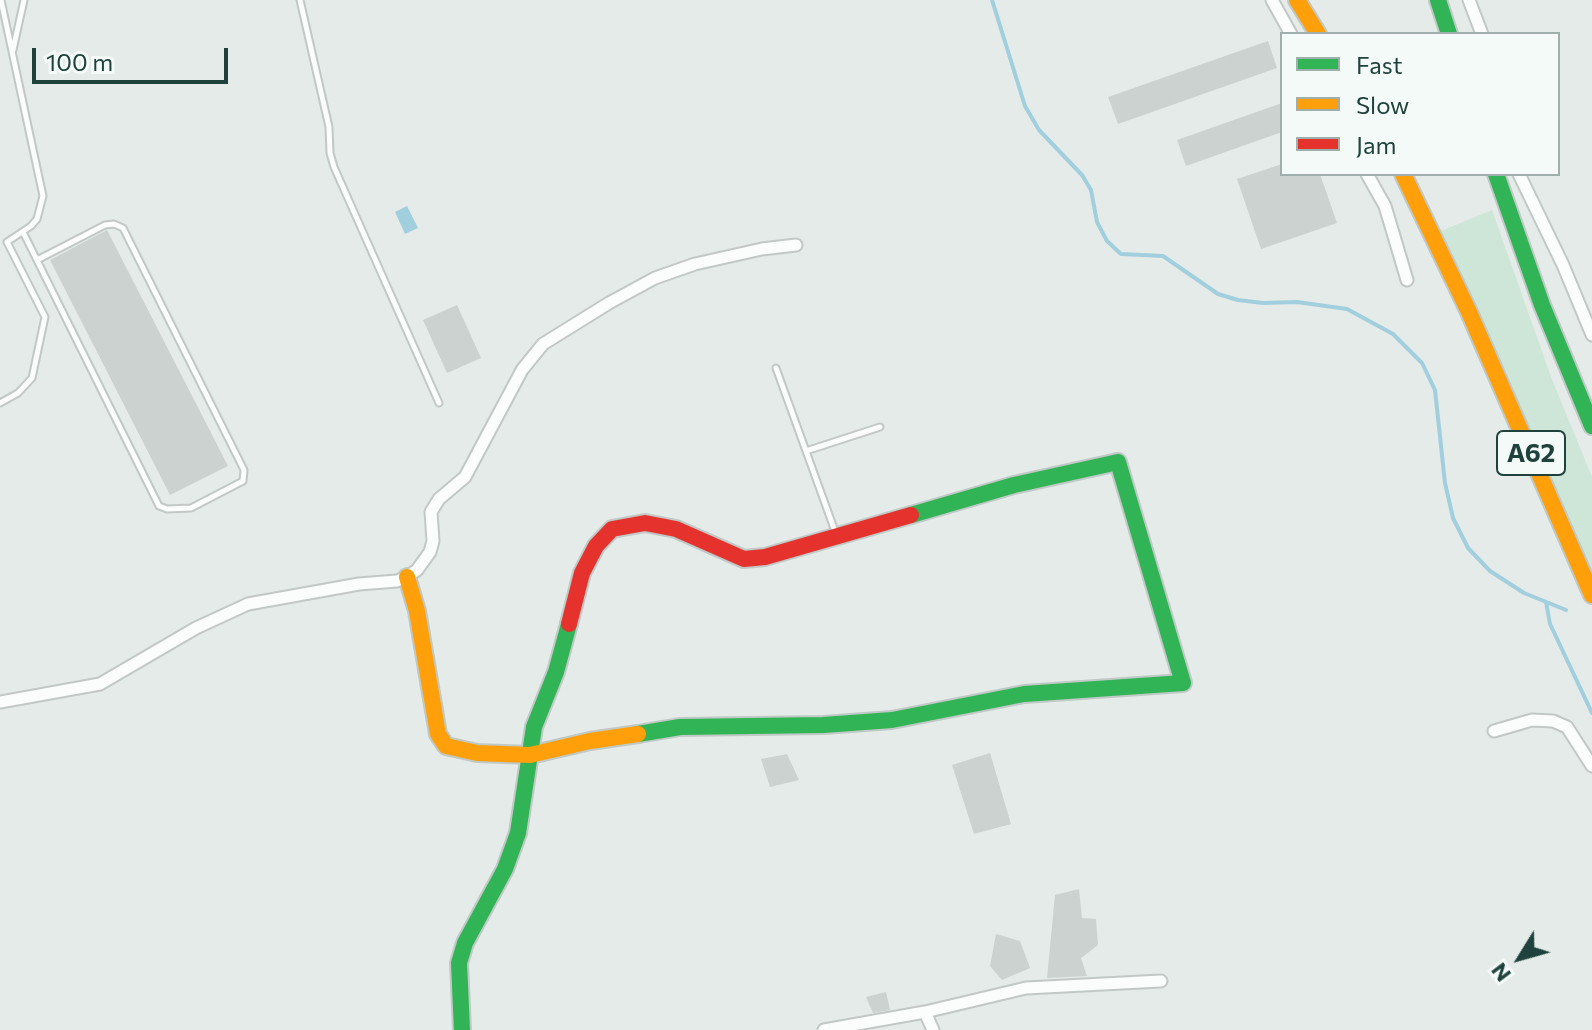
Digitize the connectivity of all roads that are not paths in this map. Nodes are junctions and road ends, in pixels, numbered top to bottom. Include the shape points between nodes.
1 (0, 0) edge
2 (24, 0) edge
3 (300, 0) edge
4 (1272, 0) edge
5 (1297, 0) edge
6 (1438, 0) edge
7 (1469, 0) edge
8 (1290, 32) edge
9 (1317, 32) edge
10 (1448, 32) edge
11 (1481, 32) edge
12 (13, 52) junction
13 (1368, 176) edge
14 (1404, 176) edge
15 (1497, 176) edge
16 (1520, 176) edge
17 (23, 232) junction
18 (3, 243) edge
19 (796, 245) dead end
20 (37, 260) junction
21 (1407, 280) dead end
22 (1592, 335) edge
23 (776, 368) dead end
24 (0, 403) edge
25 (439, 403) dead end
26 (1592, 426) edge
27 (880, 427) dead end
28 (806, 451) junction
29 (837, 535) junction
30 (407, 577) junction
31 (1592, 595) edge
32 (0, 702) edge
33 (1494, 731) dead end
34 (530, 755) junction
35 (1592, 766) edge
36 (1161, 981) dead end
37 (925, 1012) junction
38 (462, 1030) edge
39 (824, 1030) edge
40 (933, 1030) edge

1 - 12 lane
2 - 12 lane
3 - 25 lane via 334,167
4 - 8 street
5 - 9 main road
6 - 10 main road
7 - 11 street
12 - 17 lane via 43,196 37,219
13 - 21 street via 1385,206
14 - 31 main road, Α62
15 - 26 main road, Α62
16 - 22 street
17 - 18 lane
17 - 20 lane
18 - 24 lane via 45,317 32,378
19 - 30 street via 695,264 655,278 543,344 522,370 465,477 431,512 430,552
20 - 20 lane via 159,506 191,508 243,481 244,470 123,228 105,225
23 - 28 lane
27 - 28 lane
28 - 29 lane
29 - 34 main road via 744,559 676,529 645,523 612,529 582,573
29 - 34 main road via 1118,462 1183,683 1024,694 892,720 680,727
30 - 32 street via 248,604 100,684
30 - 34 main road via 442,741 454,750
33 - 35 street via 1532,720 1553,721 1567,727
34 - 38 main road via 518,833 459,963
36 - 37 street via 1026,988
37 - 39 street
37 - 40 street

